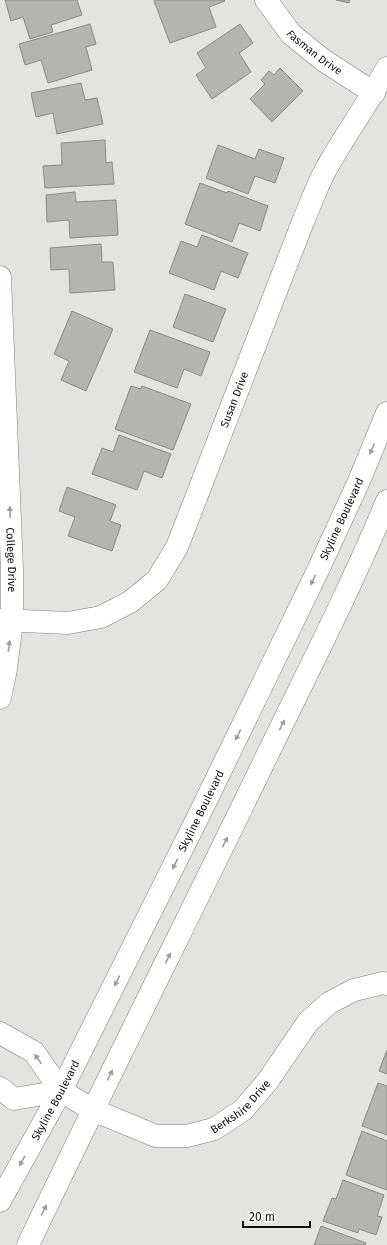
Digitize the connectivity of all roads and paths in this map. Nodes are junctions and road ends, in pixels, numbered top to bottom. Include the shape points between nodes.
1 (266, 0) edge
2 (387, 68) edge
3 (374, 93) junction
4 (0, 277) edge
5 (387, 413) edge
6 (387, 501) edge
7 (6, 621) edge
8 (0, 698) edge
9 (387, 984) edge
10 (0, 1033) edge
11 (0, 1088) edge
12 (61, 1091) junction
13 (93, 1110) junction
14 (0, 1201) edge
15 (28, 1245) edge

1 - 3 street, Fasman Drive via 291,34 323,60
2 - 3 street, Susan Drive
3 - 7 street, Susan Drive via 348,132 319,185 177,547 156,580 130,602 101,617 68,623
7 -> 4 street, College Drive via 12,569
5 -> 12 street, Skyline Boulevard via 315,576
13 -> 6 street via 339,608
8 -> 7 street, College Drive via 6,670
9 - 13 street, Berkshire Drive via 354,990 329,1003 308,1022 267,1082 243,1110 214,1129 187,1136 156,1136
12 -> 10 street via 34,1052
11 - 12 street via 14,1099
12 - 13 street, Berkshire Drive
12 -> 14 street, Skyline Boulevard
15 -> 13 street

